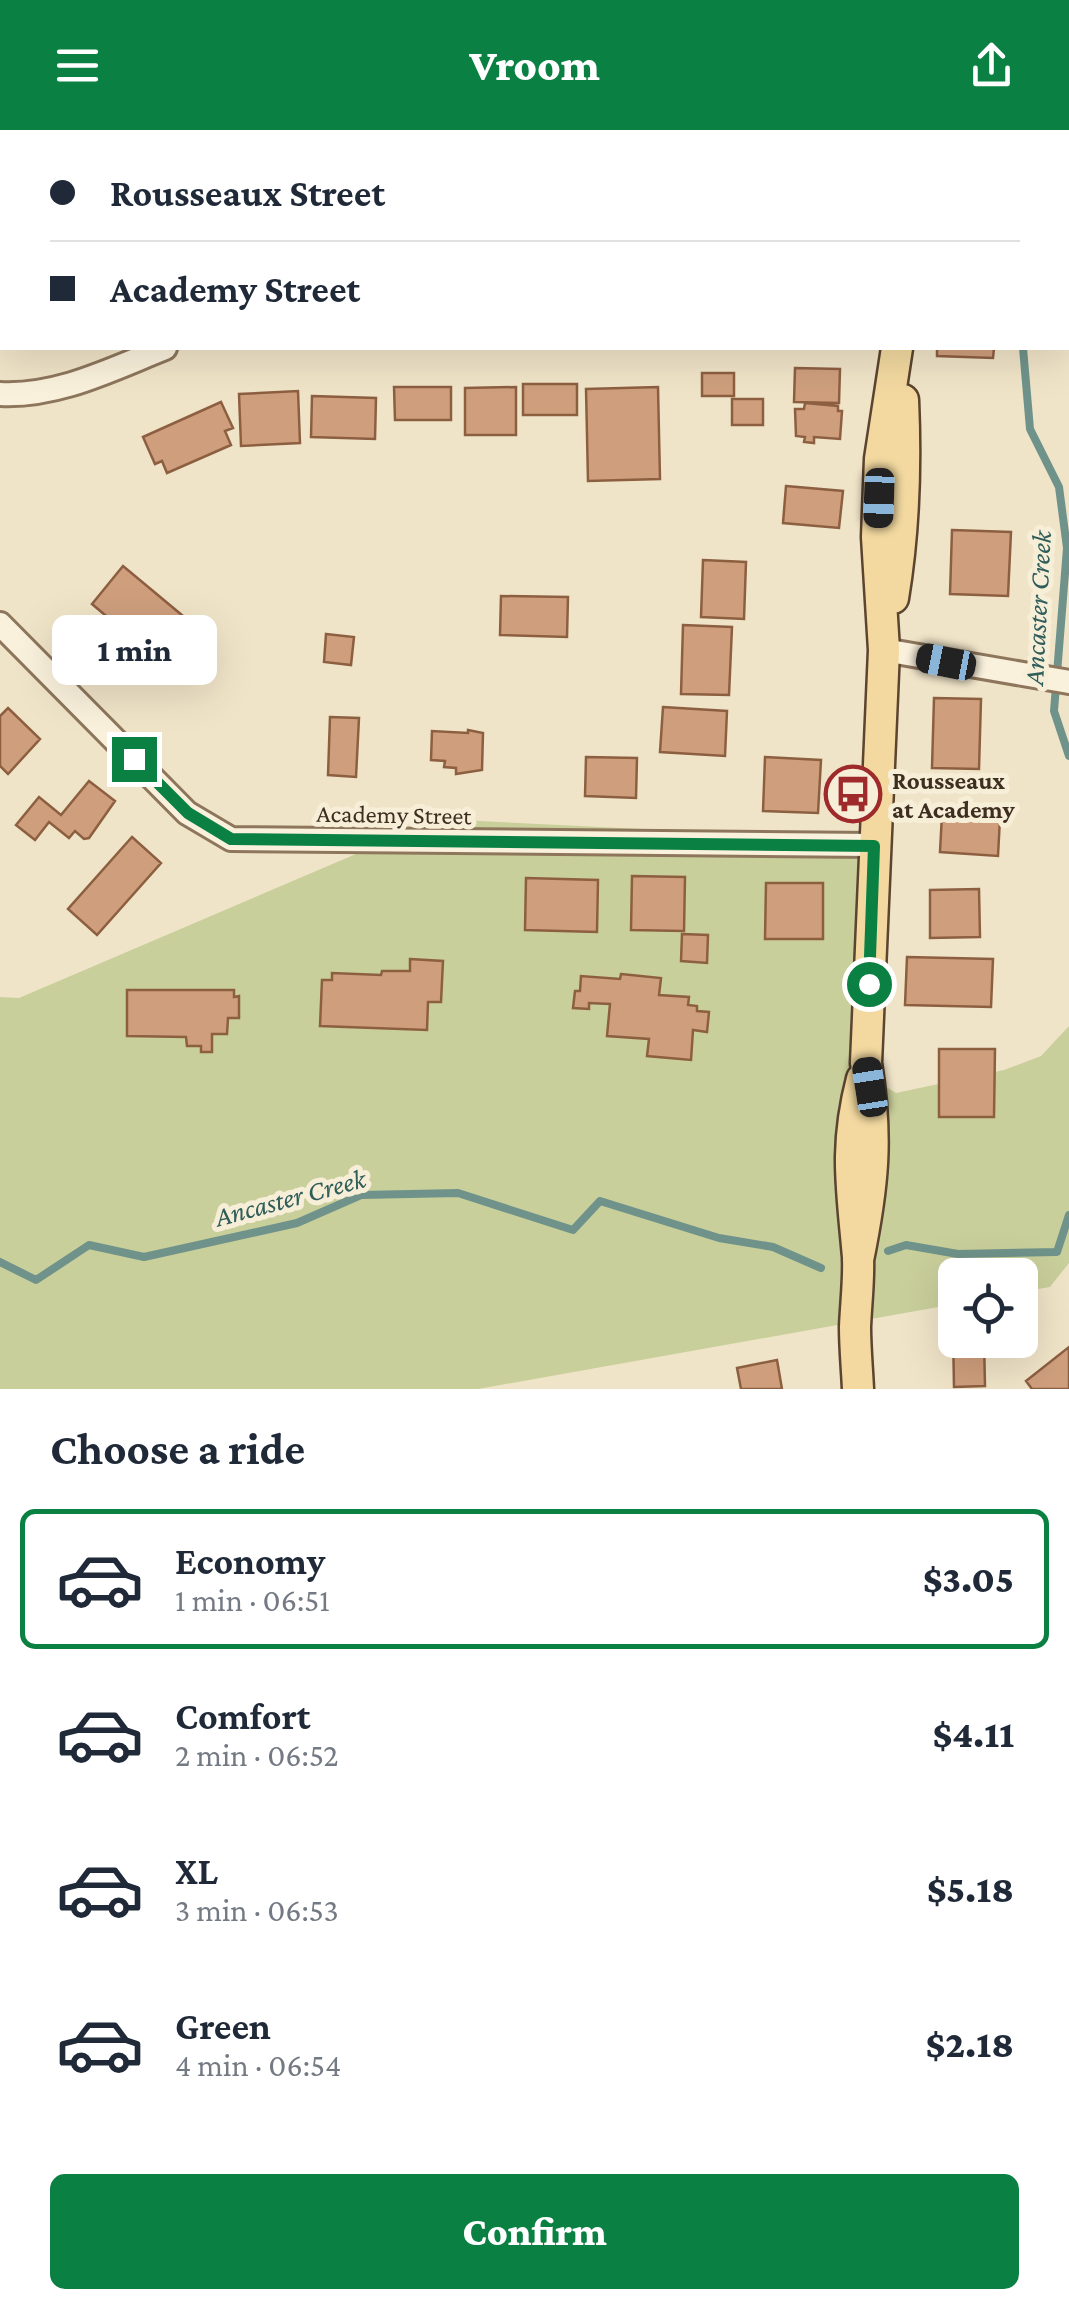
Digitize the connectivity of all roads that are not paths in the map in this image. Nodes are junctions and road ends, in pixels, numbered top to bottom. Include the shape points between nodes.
1 (159, 350) edge
2 (899, 350) edge
3 (0, 394) edge
4 (0, 624) edge
5 (884, 650) junction
6 (1069, 682) edge
7 (874, 846) junction
8 (858, 1389) edge

1 - 3 street via 86,380 24,396
2 - 5 main road via 880,459
4 - 7 street, Academy Street via 188,813 231,839
5 - 6 street
5 - 7 main road
7 - 8 main road via 866,1062 849,1154

